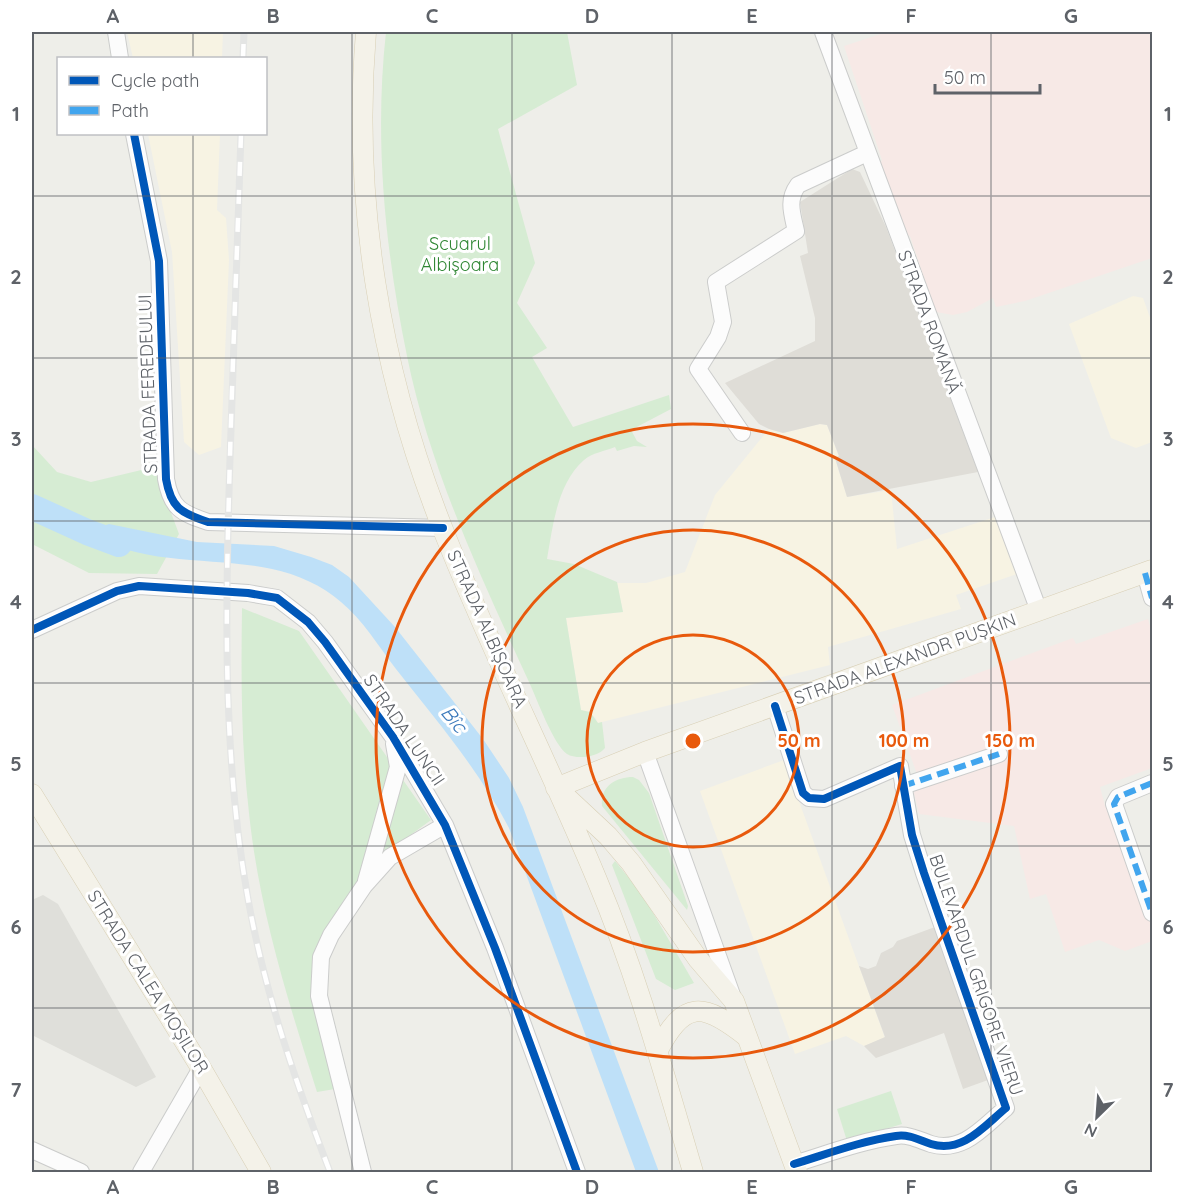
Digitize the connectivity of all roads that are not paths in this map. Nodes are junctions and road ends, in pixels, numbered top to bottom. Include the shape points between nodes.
1 (116, 32) edge
2 (366, 32) edge
3 (823, 32) edge
4 (120, 57) edge
5 (134, 135) edge
6 (867, 153) junction
7 (742, 433) dead end
8 (442, 528) junction
9 (1149, 572) edge
10 (1152, 598) edge
11 (1039, 611) junction
12 (32, 630) edge
13 (775, 706) junction
14 (393, 737) junction
15 (645, 752) junction
16 (999, 754) dead end
17 (1152, 783) edge
18 (903, 786) junction
19 (556, 788) junction
20 (32, 794) edge
21 (445, 825) junction
22 (364, 886) junction
23 (1152, 913) edge
24 (734, 1001) junction
25 (747, 1037) junction
26 (657, 1052) junction
27 (201, 1068) junction
28 (32, 1150) edge
29 (795, 1168) edge
30 (81, 1173) edge
31 (141, 1173) edge
32 (261, 1173) edge
33 (363, 1173) edge
34 (577, 1173) edge
35 (693, 1173) edge

1 - 4 street
2 - 8 main road, STRADA ALBIȘOARA via 362,165 377,298 405,420
3 - 6 street, STRADA ROMANĂ
5 - 8 street, STRADA FEREDEULUI via 159,261 166,479 169,496 177,507 208,522
6 - 7 street via 798,185 790,203 796,231 716,282 723,322 698,369
6 - 11 street, STRADA ROMANĂ
8 - 19 main road, STRADA ALBIȘOARA
9 - 10 street
9 - 11 main road, STRADA ALEXANDR PUȘKIN
11 - 13 main road, STRADA ALEXANDR PUȘKIN
12 - 14 street, STRADA LUNCII via 117,591 139,586 277,598 308,622 325,642
13 - 15 main road, STRADA ALEXANDR PUȘKIN
13 - 18 street, BULEVARDUL GRIGORE VIERU via 803,793 809,798 824,799 900,766
14 - 21 street, STRADA LUNCII
14 - 22 street via 398,767
15 - 19 main road, STRADA ALEXANDR PUȘKIN
15 - 24 street
16 - 18 street
17 - 23 street via 1118,797 1114,804
18 - 29 street, BULEVARDUL GRIGORE VIERU via 924,873 1006,1108 985,1129 962,1142 934,1145 900,1136 878,1139
19 - 24 main road via 631,863 698,959
19 - 26 main road, STRADA ALBIȘOARA via 627,956
20 - 27 main road, STRADA CALEA MOȘILOR
21 - 22 street via 390,857
21 - 34 street, STRADA LUNCII via 495,948
22 - 33 street via 330,935 318,974 319,996
24 - 25 main road
25 - 26 main road via 716,1016 689,1012 672,1026
25 - 29 main road
26 - 35 main road, STRADA ALBIȘOARA
27 - 31 street
27 - 32 main road, STRADA CALEA MOȘILOR
28 - 30 street

